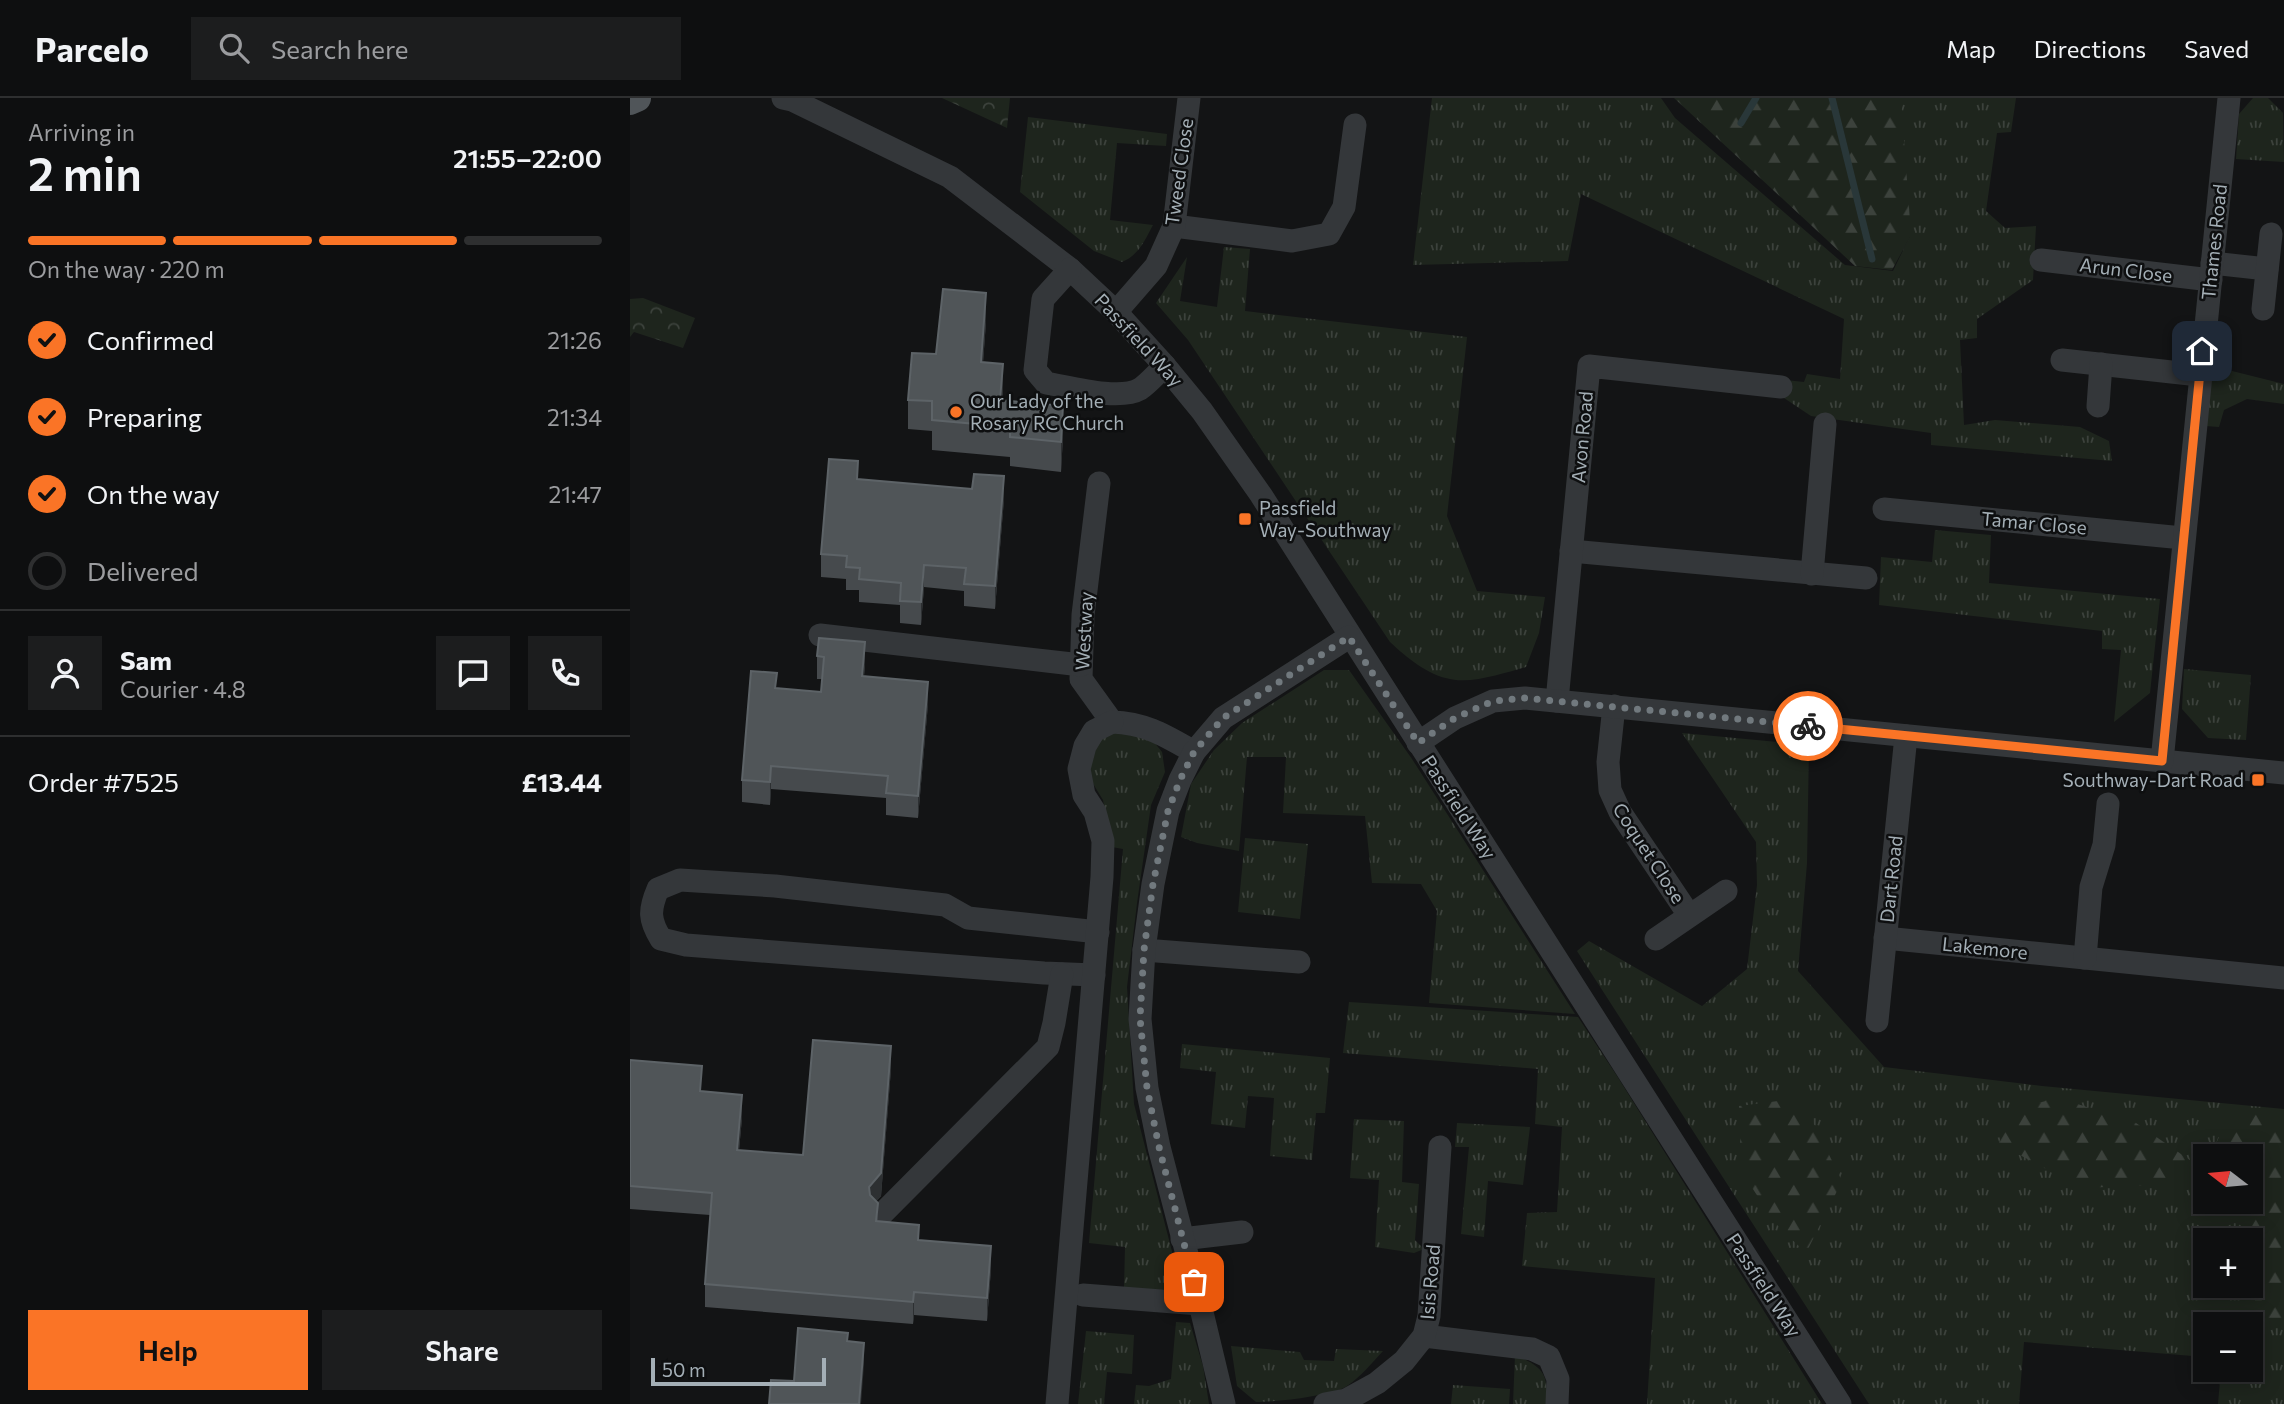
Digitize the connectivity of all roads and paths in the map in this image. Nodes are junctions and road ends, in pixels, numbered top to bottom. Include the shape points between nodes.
1 (636, 98) edge
2 (1189, 98) edge
3 (2229, 98) edge
4 (788, 99) edge
5 (630, 101) edge
6 (1355, 125) dead end
7 (1174, 226) junction
8 (2270, 234) dead end
9 (2041, 260) dead end
10 (1070, 269) junction
11 (2267, 269) junction
12 (2212, 271) junction
13 (2263, 309) dead end
14 (1116, 312) junction
15 (2062, 360) dead end
16 (2101, 364) junction
17 (1165, 366) junction
18 (2199, 375) junction
19 (1781, 387) dead end
20 (2098, 405) dead end
21 (1825, 424) dead end
22 (1099, 484) dead end
23 (1884, 509) dead end
24 (2183, 538) junction
25 (1571, 551) junction
26 (1812, 573) junction
27 (1866, 579) dead end
28 (820, 635) edge
29 (1349, 637) junction
30 (1081, 665) junction
31 (1557, 701) junction
32 (1614, 706) junction
33 (1112, 722) junction
34 (1906, 736) junction
35 (1418, 743) junction
36 (1194, 752) junction
37 (2162, 761) junction
38 (2284, 773) edge
39 (2108, 804) dead end
40 (1726, 891) dead end
41 (1689, 915) junction
42 (1098, 932) junction
43 (1885, 938) junction
44 (1656, 939) dead end
45 (1144, 950) junction
46 (2085, 958) junction
47 (1299, 962) dead end
48 (1062, 974) junction
49 (1094, 975) junction
50 (2284, 978) edge
51 (1877, 1021) dead end
52 (1440, 1147) dead end
53 (883, 1213) dead end
54 (1242, 1232) dead end
55 (1182, 1239) junction
56 (1083, 1295) dead end
57 (1200, 1304) junction
58 (1424, 1336) junction
59 (1057, 1404) edge
60 (1224, 1404) edge
61 (1325, 1404) edge
62 (1557, 1404) edge
63 (1840, 1404) edge

1 - 5 main road
2 - 7 street, Tweed Close
3 - 12 street, Thames Road
4 - 10 street, Passfield Way via 950,177
6 - 7 street via 1344,207 1329,234 1292,241
7 - 14 street, Tweed Close via 1156,266
8 - 11 street
9 - 12 street, Arun Close
10 - 14 street, Passfield Way
10 - 17 street via 1043,299 1035,370 1046,383 1130,393
11 - 12 street, Arun Close
11 - 13 street
12 - 18 street, Thames Road
14 - 17 street, Passfield Way
15 - 16 street
16 - 18 street
16 - 20 street
17 - 29 street, Passfield Way via 1261,495
18 - 24 street, Thames Road
19 - 25 street, Avon Road via 1589,366
21 - 26 street
22 - 30 street, Westway
23 - 24 street, Tamar Close
24 - 37 street, Thames Road
25 - 26 street
25 - 31 street, Avon Road
26 - 27 street
28 - 30 street
29 - 35 street, Passfield Way
29 - 36 street via 1223,718
30 - 33 street, Westway via 1081,679
31 - 32 street
31 - 35 street via 1493,701 1455,718
32 - 34 street
32 - 41 street, Coquet Close via 1610,790
33 - 36 street via 1151,728
33 - 42 street via 1094,731 1079,769 1103,841
34 - 37 street
34 - 43 street, Dart Road
35 - 63 street, Passfield Way
36 - 45 street via 1168,811
37 - 38 street
39 - 46 street via 2104,845 2091,887
40 - 41 street
41 - 44 street
42 - 48 street via 968,918 945,905 680,880 658,889 652,905 652,925 661,939 686,945
42 - 49 street
43 - 46 street, Lakemore
43 - 51 street, Dart Road
45 - 47 street
45 - 55 street via 1140,1018 1147,1088
46 - 50 street, Lakemore
48 - 49 street
48 - 53 street via 1048,1047
49 - 59 street
52 - 58 street, Isis Road
54 - 55 street
55 - 57 street
56 - 57 street
57 - 60 street
58 - 61 street, Isis Road via 1404,1361 1377,1383 1346,1400
58 - 62 street via 1532,1349 1549,1357 1558,1379

